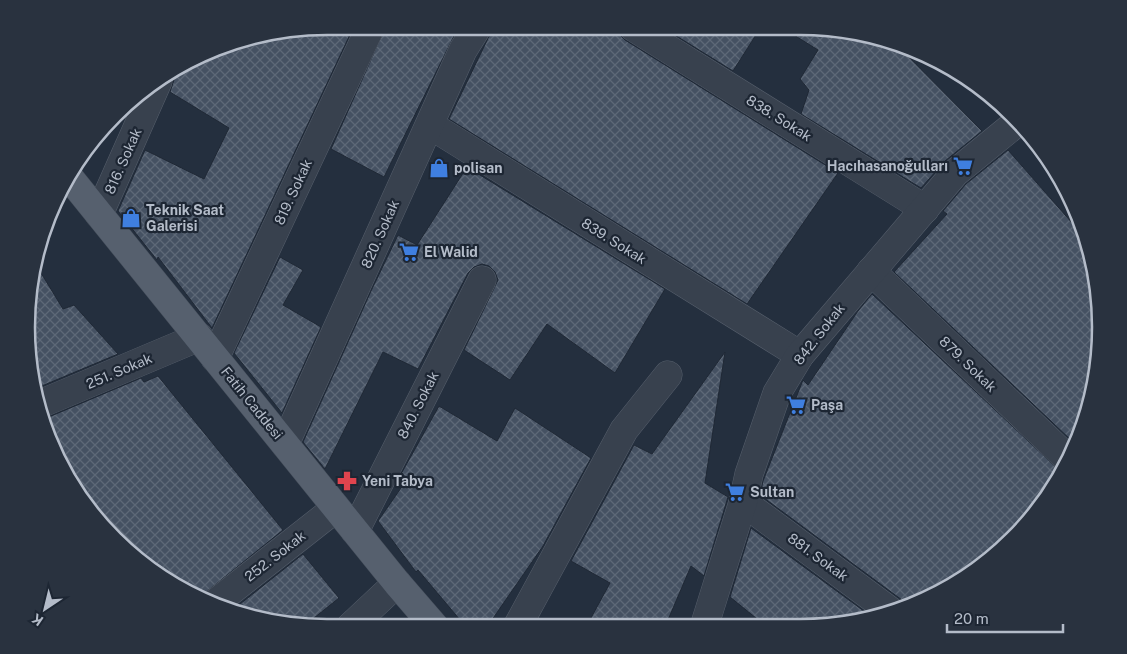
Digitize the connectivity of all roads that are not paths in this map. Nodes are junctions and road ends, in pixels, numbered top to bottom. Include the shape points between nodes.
1 (366, 35) edge
2 (472, 35) edge
3 (646, 35) edge
4 (153, 92) edge
5 (430, 125) junction
6 (1011, 126) edge
7 (73, 182) edge
8 (925, 209) junction
9 (99, 214) junction
10 (871, 271) junction
11 (482, 280) dead end
12 (207, 347) junction
13 (800, 355) junction
14 (668, 375) dead end
15 (45, 402) edge
16 (285, 444) junction
17 (1063, 454) edge
18 (743, 502) junction
19 (336, 508) junction
20 (355, 531) junction
21 (397, 583) junction
22 (220, 599) edge
23 (884, 607) edge
24 (359, 619) edge
25 (428, 619) edge
26 (521, 619) edge
27 (706, 619) edge

1 - 12 street, 819. Sokak
2 - 5 street, 820. Sokak via 462,50
3 - 8 street, 838. Sokak
4 - 9 street, 816. Sokak
5 - 13 street, 839. Sokak
5 - 16 street, 820. Sokak
6 - 8 street, 842. Sokak via 955,173
7 - 9 main road, Fatih Caddesi
8 - 10 street, 842. Sokak
9 - 12 main road, Fatih Caddesi
10 - 13 street, 842. Sokak
10 - 17 street, 879. Sokak
11 - 20 street, 840. Sokak
12 - 15 street, 251. Sokak
12 - 16 main road, Fatih Caddesi
13 - 18 street, 842. Sokak via 777,393 748,474
14 - 26 street via 624,430
16 - 19 main road, Fatih Caddesi
18 - 23 street, 881. Sokak
18 - 27 street, 842. Sokak
19 - 20 main road, Fatih Caddesi
19 - 22 street, 252. Sokak
20 - 21 main road, Fatih Caddesi
21 - 24 street
21 - 25 main road, Fatih Caddesi

